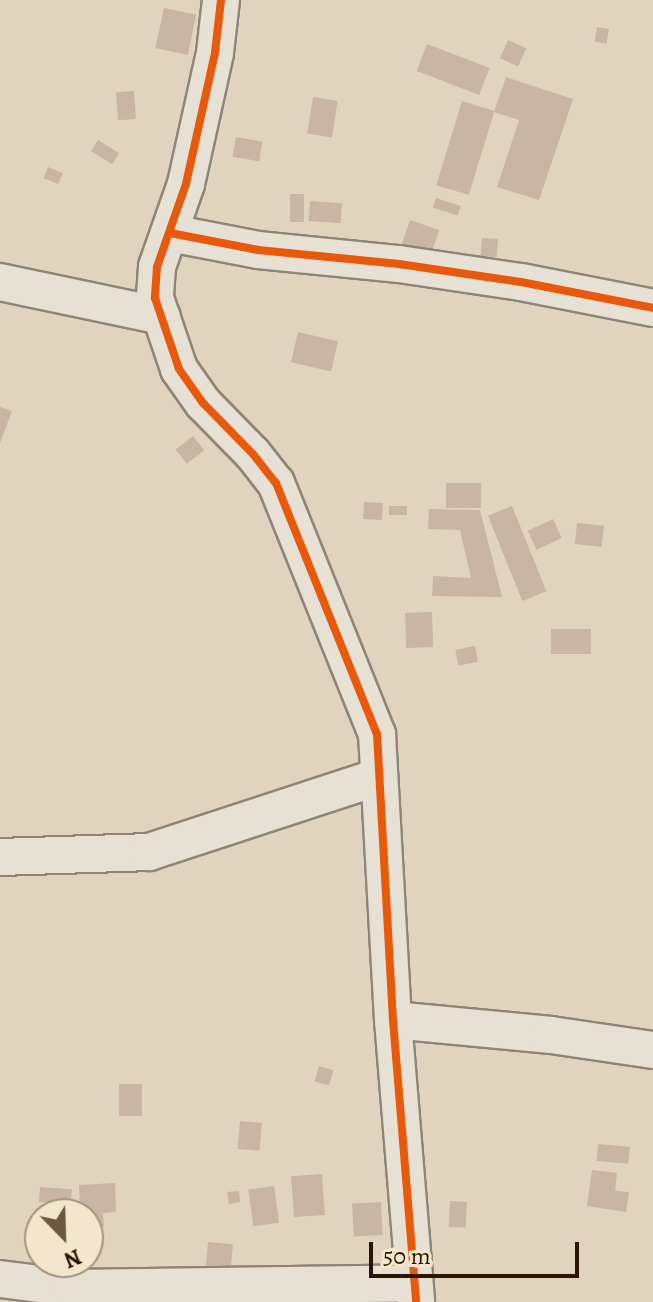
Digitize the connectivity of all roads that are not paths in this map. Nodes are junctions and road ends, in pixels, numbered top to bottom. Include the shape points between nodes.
1 (221, 0) edge
2 (170, 233) junction
3 (0, 282) edge
4 (653, 308) edge
5 (161, 316) junction
6 (379, 777) junction
7 (0, 857) edge
8 (393, 1020) junction
9 (653, 1050) edge
10 (0, 1279) edge
11 (415, 1292) edge

1 - 2 street via 215,53
2 - 4 street via 258,250 521,282
2 - 5 street via 157,267 155,298
3 - 5 street
5 - 6 street via 179,369 276,483 365,698 377,734
6 - 7 street via 149,852
6 - 8 street
8 - 9 street
8 - 11 street
10 - 11 street via 72,1288

